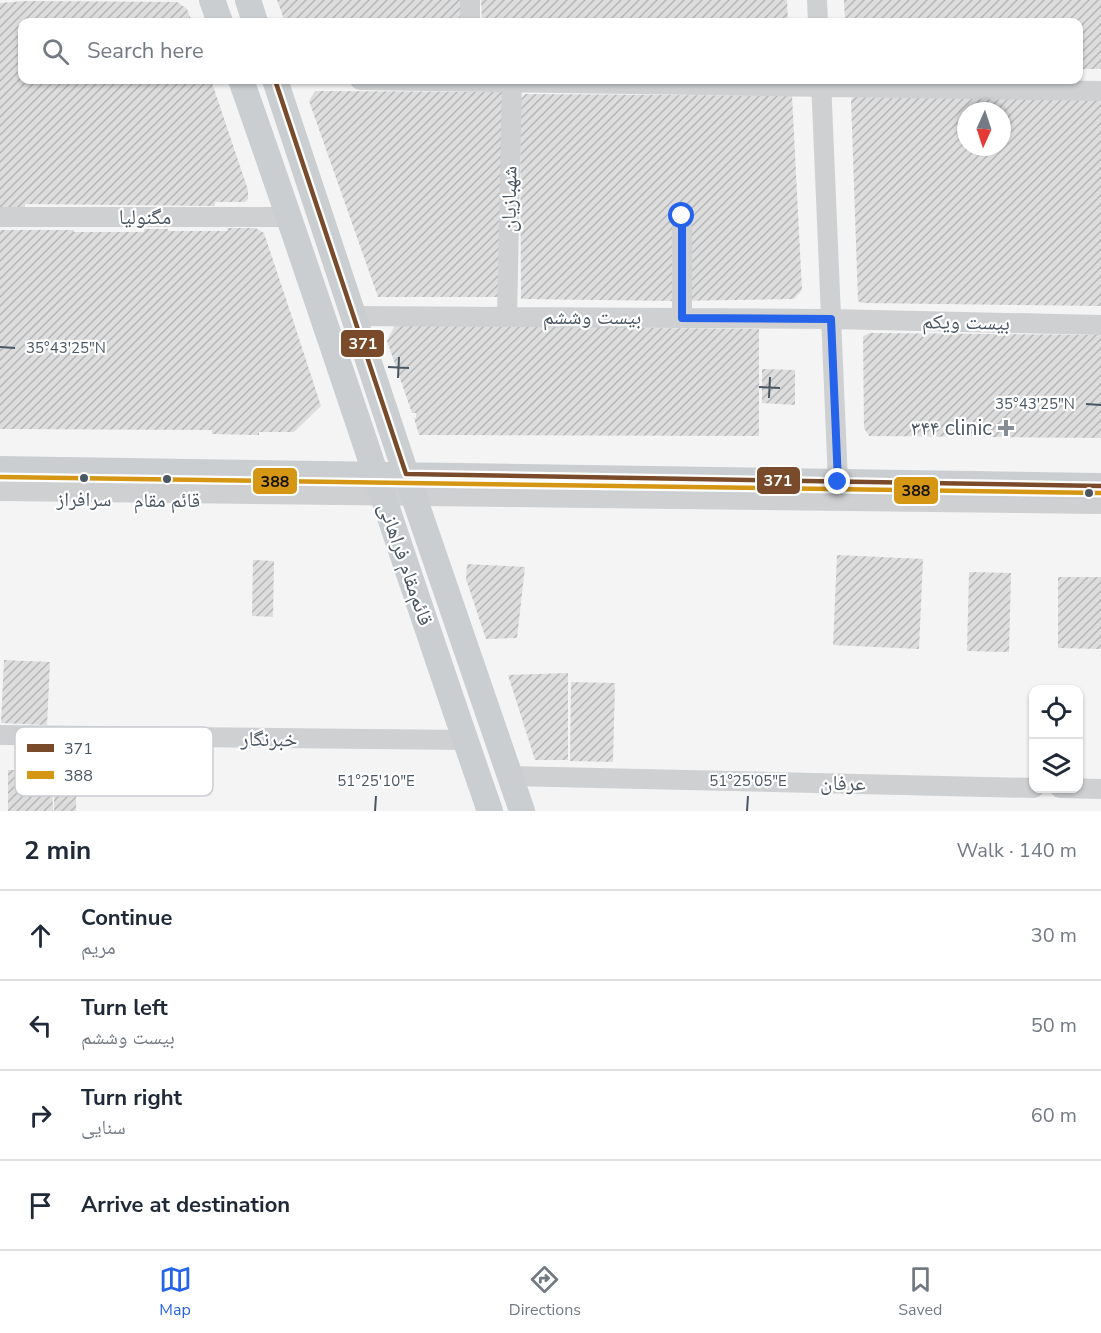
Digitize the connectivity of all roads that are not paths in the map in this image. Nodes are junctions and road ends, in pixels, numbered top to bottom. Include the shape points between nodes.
1 (212, 0) edge
2 (248, 0) edge
3 (470, 0) edge
4 (817, 0) edge
5 (219, 18) edge
6 (254, 18) edge
7 (470, 18) edge
8 (818, 18) edge
9 (242, 84) edge
10 (276, 84) edge
11 (512, 84) edge
12 (821, 84) edge
13 (856, 84) edge
14 (1101, 91) edge
15 (682, 216) dead end
16 (0, 217) edge
17 (290, 217) junction
18 (354, 316) junction
19 (507, 317) junction
20 (682, 318) junction
21 (831, 319) junction
22 (1101, 325) edge
23 (0, 469) edge
24 (838, 482) junction
25 (379, 485) junction
26 (410, 485) junction
27 (1101, 486) edge
28 (0, 491) edge
29 (1101, 504) edge
30 (0, 735) edge
31 (15, 735) edge
32 (213, 737) edge
33 (465, 740) junction
34 (509, 776) junction
35 (1029, 788) edge
36 (1083, 789) edge
37 (1101, 789) edge
38 (490, 811) edge
39 (522, 811) edge

1 - 5 main road
2 - 6 main road
3 - 7 street
4 - 8 street
9 - 17 main road, قائم‌مقام فراهانی
10 - 18 main road, قائم‌مقام فراهانی
11 - 19 street, شهبازیان
12 - 21 street
13 - 14 street
15 - 20 street
16 - 17 street, مگنولیا
17 - 25 main road, قائم‌مقام فراهانی
18 - 19 street, بیست وششم
18 - 26 main road, قائم‌مقام فراهانی
19 - 20 street, بیست وششم
20 - 21 street, بیست وششم
21 - 22 street, بیست ویکم
21 - 24 street
23 - 25 main road
24 - 26 main road
24 - 27 main road
25 - 26 main road
25 - 28 street
25 - 33 main road, قائم‌مقام فراهانی
26 - 29 street
26 - 34 main road, قائم‌مقام فراهانی
30 - 31 street, خبرنگار
32 - 33 street, خبرنگار
33 - 38 main road, قائم‌مقام فراهانی
34 - 35 street, عرفان
34 - 39 main road, قائم‌مقام فراهانی
36 - 37 street

